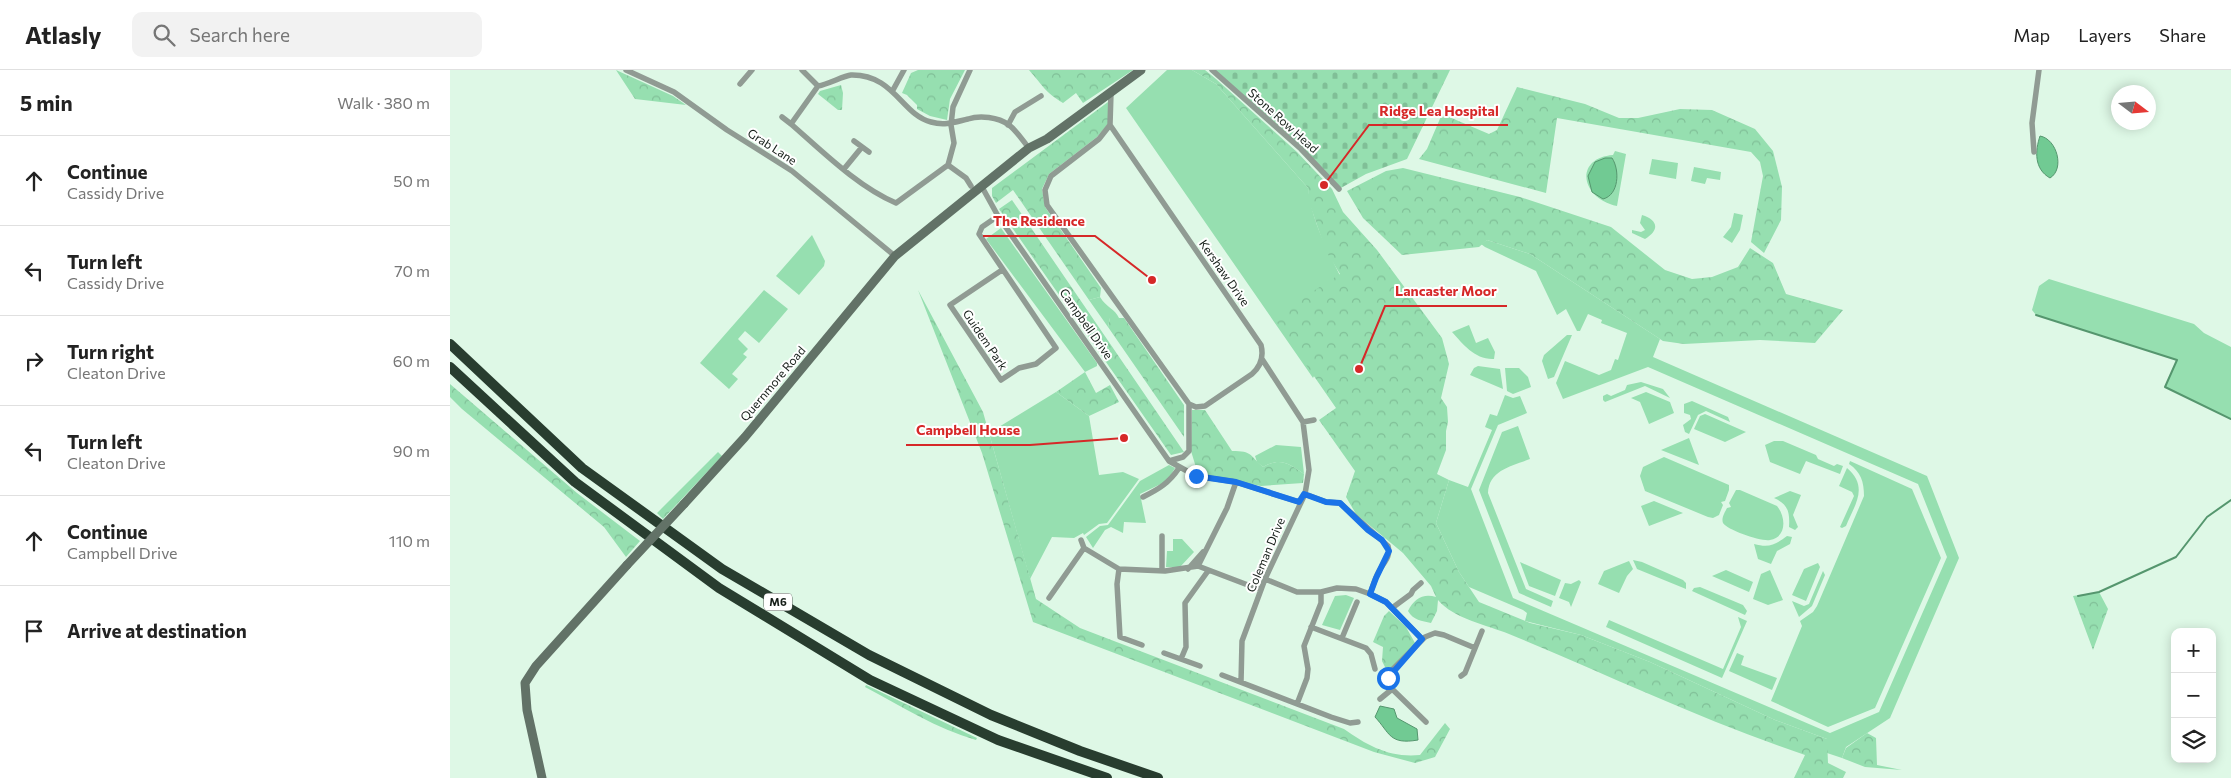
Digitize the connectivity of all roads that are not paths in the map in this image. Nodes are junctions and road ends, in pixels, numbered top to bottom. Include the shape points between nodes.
1 (626, 70) edge
2 (752, 70) edge
3 (802, 70) edge
4 (904, 70) edge
5 (970, 70) edge
6 (1141, 70) edge
7 (1212, 70) edge
8 (2039, 70) edge
9 (850, 73) edge
10 (740, 84) dead end
11 (818, 86) junction
12 (893, 90) junction
13 (1111, 93) junction
14 (1041, 96) dead end
15 (782, 117) dead end
16 (791, 124) junction
17 (951, 124) junction
18 (1008, 124) junction
19 (1110, 125) junction
20 (854, 141) dead end
21 (862, 147) junction
22 (1029, 148) junction
23 (869, 152) dead end
24 (2034, 152) dead end
25 (948, 164) junction
26 (844, 169) junction
27 (971, 186) dead end
28 (982, 187) junction
29 (1339, 189) dead end
30 (998, 216) junction
31 (895, 256) junction
32 (1002, 270) junction
33 (450, 344) edge
34 (1262, 359) junction
35 (450, 367) edge
36 (1189, 404) junction
37 (1314, 420) dead end
38 (1303, 422) junction
39 (1169, 461) junction
40 (1179, 468) junction
41 (1236, 482) junction
42 (1304, 494) junction
43 (1143, 497) dead end
44 (1299, 502) junction
45 (1162, 536) dead end
46 (1081, 540) dead end
47 (1209, 546) junction
48 (1084, 548) junction
49 (1198, 566) junction
50 (1119, 569) junction
51 (1188, 569) junction
52 (1162, 570) junction
53 (1208, 571) junction
54 (1265, 580) junction
55 (1421, 582) dead end
56 (1261, 590) junction
57 (1321, 592) junction
58 (1370, 594) junction
59 (1049, 598) dead end
60 (1357, 602) dead end
61 (1392, 608) junction
62 (1311, 627) junction
63 (1482, 631) dead end
64 (1342, 638) junction
65 (1422, 639) junction
66 (1142, 645) dead end
67 (1475, 648) junction
68 (1164, 653) dead end
69 (1181, 659) junction
70 (1200, 666) dead end
71 (1375, 669) dead end
72 (1222, 675) dead end
73 (1461, 676) dead end
74 (1241, 682) junction
75 (1391, 690) junction
76 (1380, 699) dead end
77 (1297, 704) junction
78 (1358, 722) dead end
79 (1426, 722) dead end
80 (542, 778) edge
81 (1107, 778) edge
82 (1158, 778) edge

1 - 31 street, Grab Lane via 674,92 792,171
2 - 10 street
3 - 11 street
4 - 12 street
5 - 17 street via 956,99
6 - 13 street, Quernmore Road
7 - 29 street, Stone Row Head via 1301,149
8 - 24 street via 2032,123
9 - 11 street via 830,84
9 - 12 street via 872,79
11 - 16 street
12 - 17 street via 914,113 929,122
13 - 19 street
13 - 22 street, Quernmore Road
14 - 18 street via 1016,112
15 - 16 street
16 - 26 street
17 - 18 street via 985,116
17 - 25 street via 954,143
18 - 22 street
19 - 34 street, Kershaw Drive via 1261,345
19 - 36 street via 1099,139 1051,176 1045,190 1047,206
20 - 21 street
21 - 23 street
21 - 26 street
22 - 28 street, Quernmore Road
25 - 26 street via 896,203
25 - 27 street
28 - 30 street, Campbell Drive
28 - 31 street, Quernmore Road
30 - 32 street, Guidem Park via 982,227 979,234
30 - 39 street, Campbell Drive
31 - 80 street, Quernmore Road, bridge via 745,437 536,666 526,683 527,710
32 - 32 street, Guidem Park via 1056,348 1036,364 1019,368 1001,380 950,305
33 - 82 highway, M6 via 582,468 722,570 869,655 991,715
34 - 36 street via 1252,374 1211,402 1196,407
34 - 38 street, Coleman Drive
35 - 81 highway, M6 via 575,482 719,588 870,680 998,740
36 - 39 street via 1189,451 1183,457
37 - 38 street
38 - 42 street, Coleman Drive via 1309,470
39 - 40 street, Campbell Drive
40 - 41 street, Campbell Drive via 1196,476
40 - 43 street via 1161,489
41 - 44 street, Campbell Drive
41 - 47 street
42 - 44 street, Coleman Drive
42 - 58 street via 1340,503 1388,546 1388,557
44 - 54 street, Coleman Drive
45 - 52 street
46 - 48 street
47 - 49 street
47 - 51 street
48 - 50 street
48 - 59 street
49 - 51 street
49 - 53 street
50 - 52 street
50 - 66 street via 1116,584 1120,637
51 - 52 street
53 - 56 street
53 - 69 street via 1185,603 1186,647
54 - 56 street, Coleman Drive
54 - 57 street via 1297,592
55 - 61 street
56 - 74 street, Coleman Drive via 1242,642
57 - 58 street via 1338,588
57 - 62 street via 1321,603
58 - 61 street
60 - 64 street
61 - 65 street
62 - 64 street
62 - 77 street via 1304,646 1307,678
63 - 67 street
64 - 71 street via 1369,650
65 - 67 street via 1435,633
65 - 75 street via 1388,678
67 - 73 street
68 - 69 street
69 - 70 street
72 - 74 street
74 - 77 street
75 - 76 street
75 - 79 street
77 - 78 street via 1350,723

